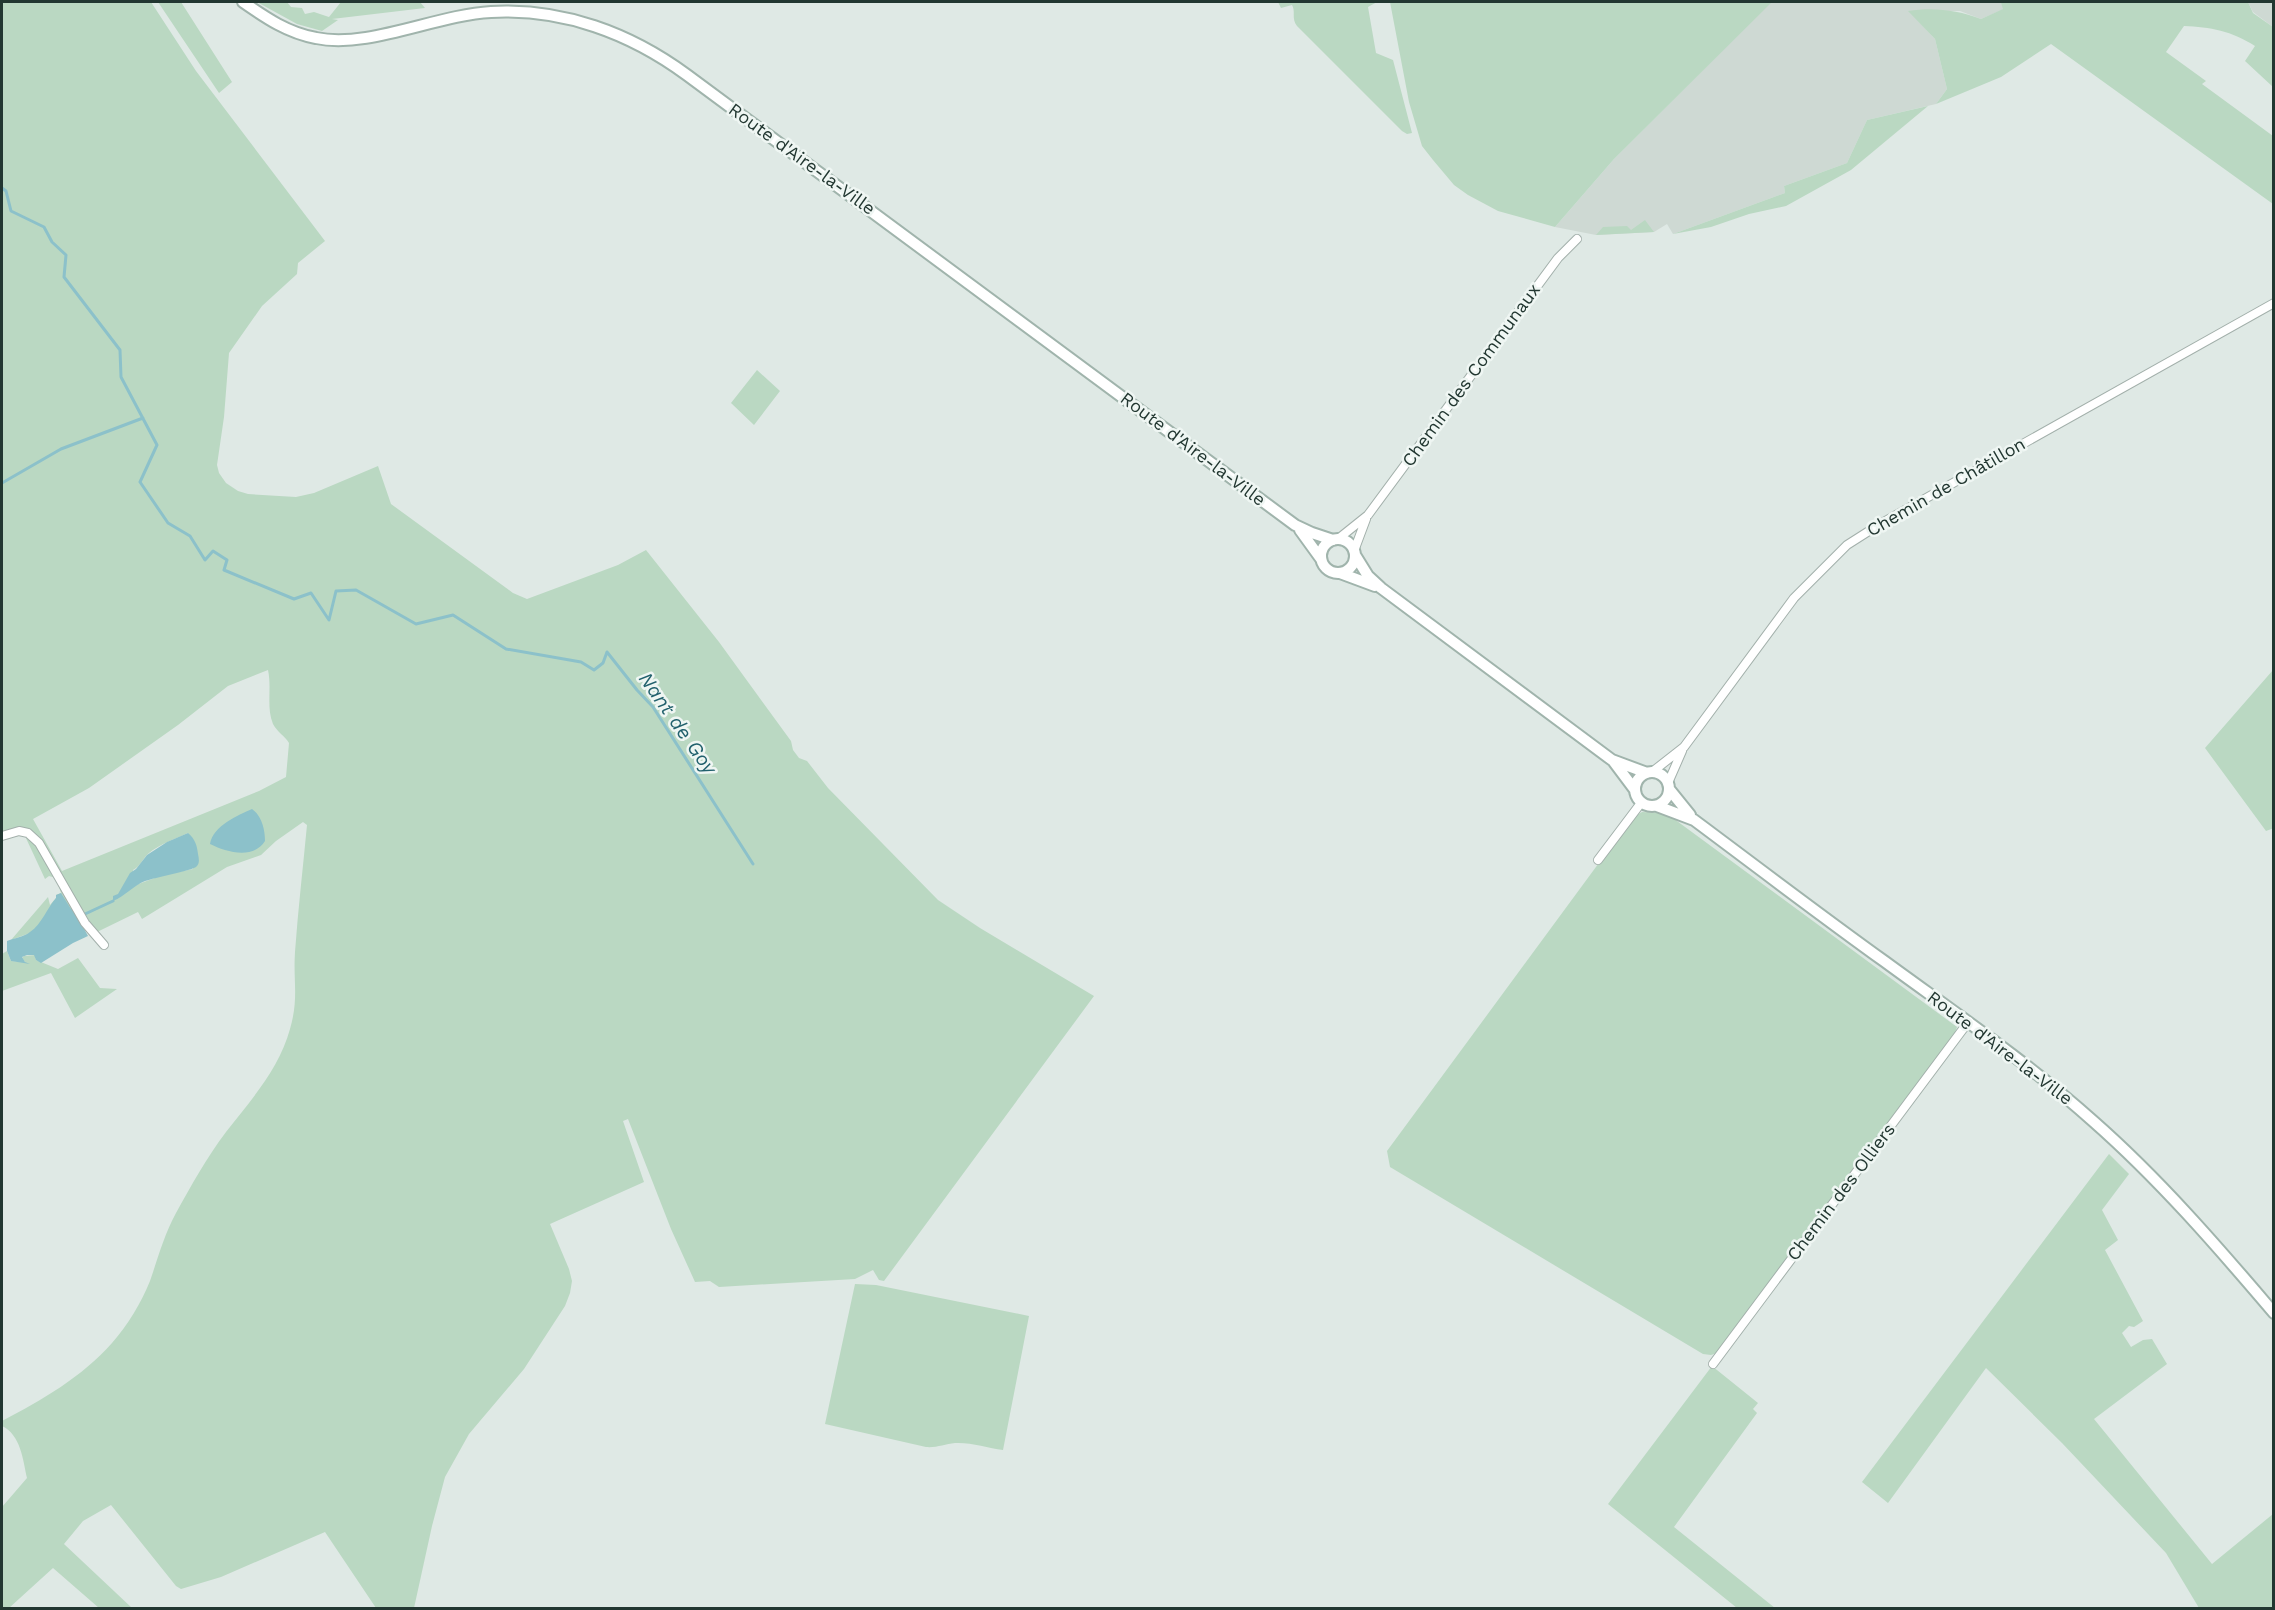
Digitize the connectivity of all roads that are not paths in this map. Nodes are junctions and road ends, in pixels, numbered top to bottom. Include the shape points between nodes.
1 (243, 2) edge
2 (1577, 239) dead end
3 (2274, 303) edge
4 (1368, 514) junction
5 (1295, 525) junction
6 (1336, 539) junction
7 (1354, 553) junction
8 (1321, 559) junction
9 (1340, 573) junction
10 (1381, 588) junction
11 (1684, 747) junction
12 (1612, 760) junction
13 (1650, 772) junction
14 (1669, 786) junction
15 (1635, 790) junction
16 (1641, 803) junction
17 (1657, 806) junction
18 (1694, 820) junction
19 (2, 836) edge
20 (1598, 860) dead end
21 (104, 945) dead end
22 (1969, 1021) junction
23 (2274, 1313) edge
24 (1713, 1364) dead end

1 - 5 main road, Route d'Aire-la-Ville via 288,30 330,40 363,38 446,18 519,12 565,17 635,42 687,75
2 - 4 street, Chemin des Communaux via 1558,258
3 - 11 street, Chemin de Châtillon via 1847,545 1794,598
4 - 6 street, Chemin des Communaux
4 - 7 street, Chemin des Communaux
5 - 6 main road, Route d'Aire-la-Ville
5 - 8 main road, Route d'Aire-la-Ville
6 - 7 main road via 1350,544
6 - 8 main road via 1323,547
7 - 9 main road via 1351,567
7 - 10 main road
8 - 9 main road via 1328,570
9 - 10 main road
10 - 12 main road
11 - 13 street, Chemin de Châtillon
11 - 14 street, Chemin de Châtillon
12 - 13 main road
12 - 15 main road
13 - 14 main road via 1662,776
13 - 15 main road via 1636,781
14 - 17 main road via 1666,799
14 - 18 main road, Route d'Aire-la-Ville
15 - 16 main road
16 - 17 main road
16 - 20 street
17 - 18 main road, Route d'Aire-la-Ville
18 - 22 main road, Route d'Aire-la-Ville
19 - 21 street via 19,831 35,838 85,922
22 - 23 main road, Route d'Aire-la-Ville via 2055,1087 2121,1145
22 - 24 street, Chemin des Olliers

